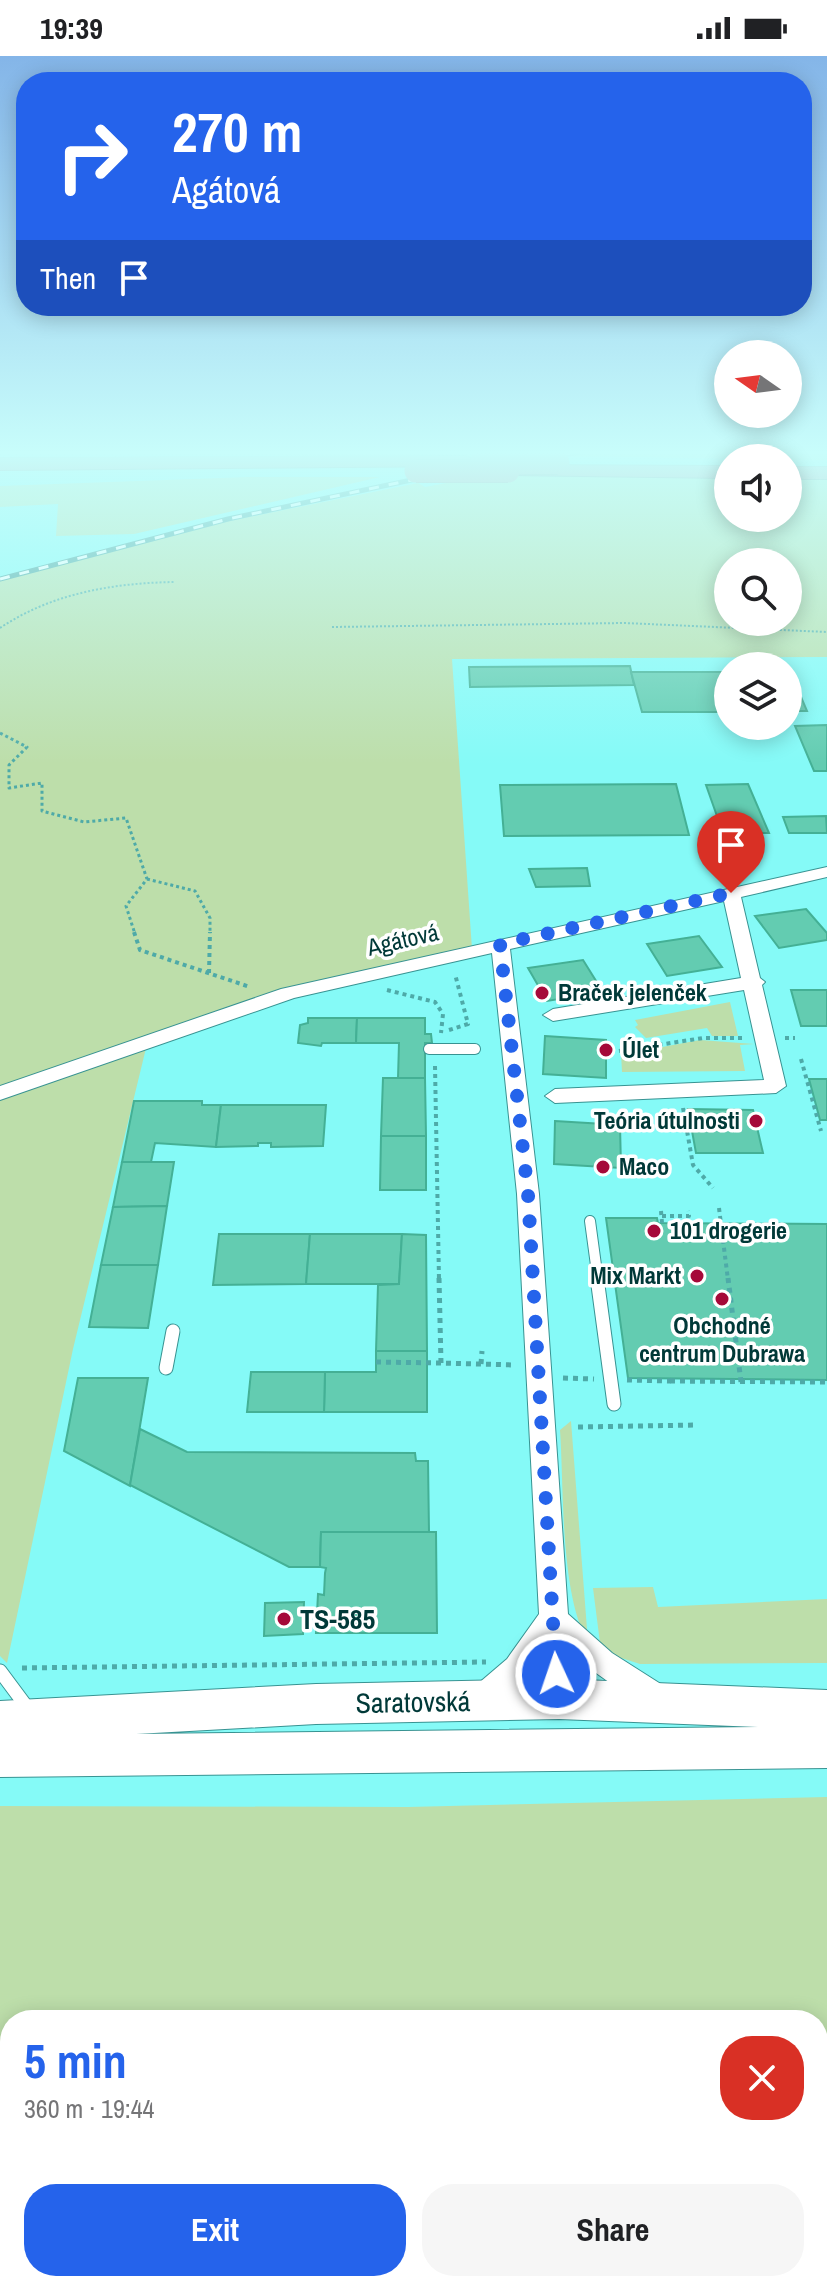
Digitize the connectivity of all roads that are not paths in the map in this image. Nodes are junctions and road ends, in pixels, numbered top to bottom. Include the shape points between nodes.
1 (827, 872) edge
2 (731, 893) junction
3 (500, 944) junction
4 (755, 982) junction
5 (553, 1015) dead end
6 (432, 1049) road end
7 (475, 1049) dead end
8 (0, 1093) edge
9 (555, 1096) dead end
10 (590, 1221) dead end
11 (173, 1331) dead end
12 (166, 1368) dead end
13 (614, 1404) dead end
14 (553, 1618) junction
15 (8, 1670) edge
16 (488, 1681) junction
17 (559, 1699) junction
18 (666, 1704) junction
19 (827, 1710) edge
20 (18, 1720) edge
21 (827, 1747) edge
22 (592, 1748) junction
23 (508, 1749) junction
24 (0, 1756) edge

1 - 2 street, Agátová
2 - 3 street, Agátová
2 - 4 street
3 - 8 street, Agátová via 279,996
3 - 14 street via 528,1194
4 - 5 street
4 - 9 street via 776,1086
6 - 7 lane
10 - 13 lane
11 - 12 lane
14 - 16 street via 517,1668
14 - 17 street
14 - 18 street via 604,1665
15 - 20 lane
16 - 17 main road, Saratovská
16 - 20 main road, Saratovská via 316,1704
17 - 18 main road, Saratovská
17 - 22 main road
17 - 23 main road
18 - 19 main road, Saratovská
21 - 22 main road, Saratovská
22 - 23 main road, Saratovská
23 - 24 main road, Saratovská

